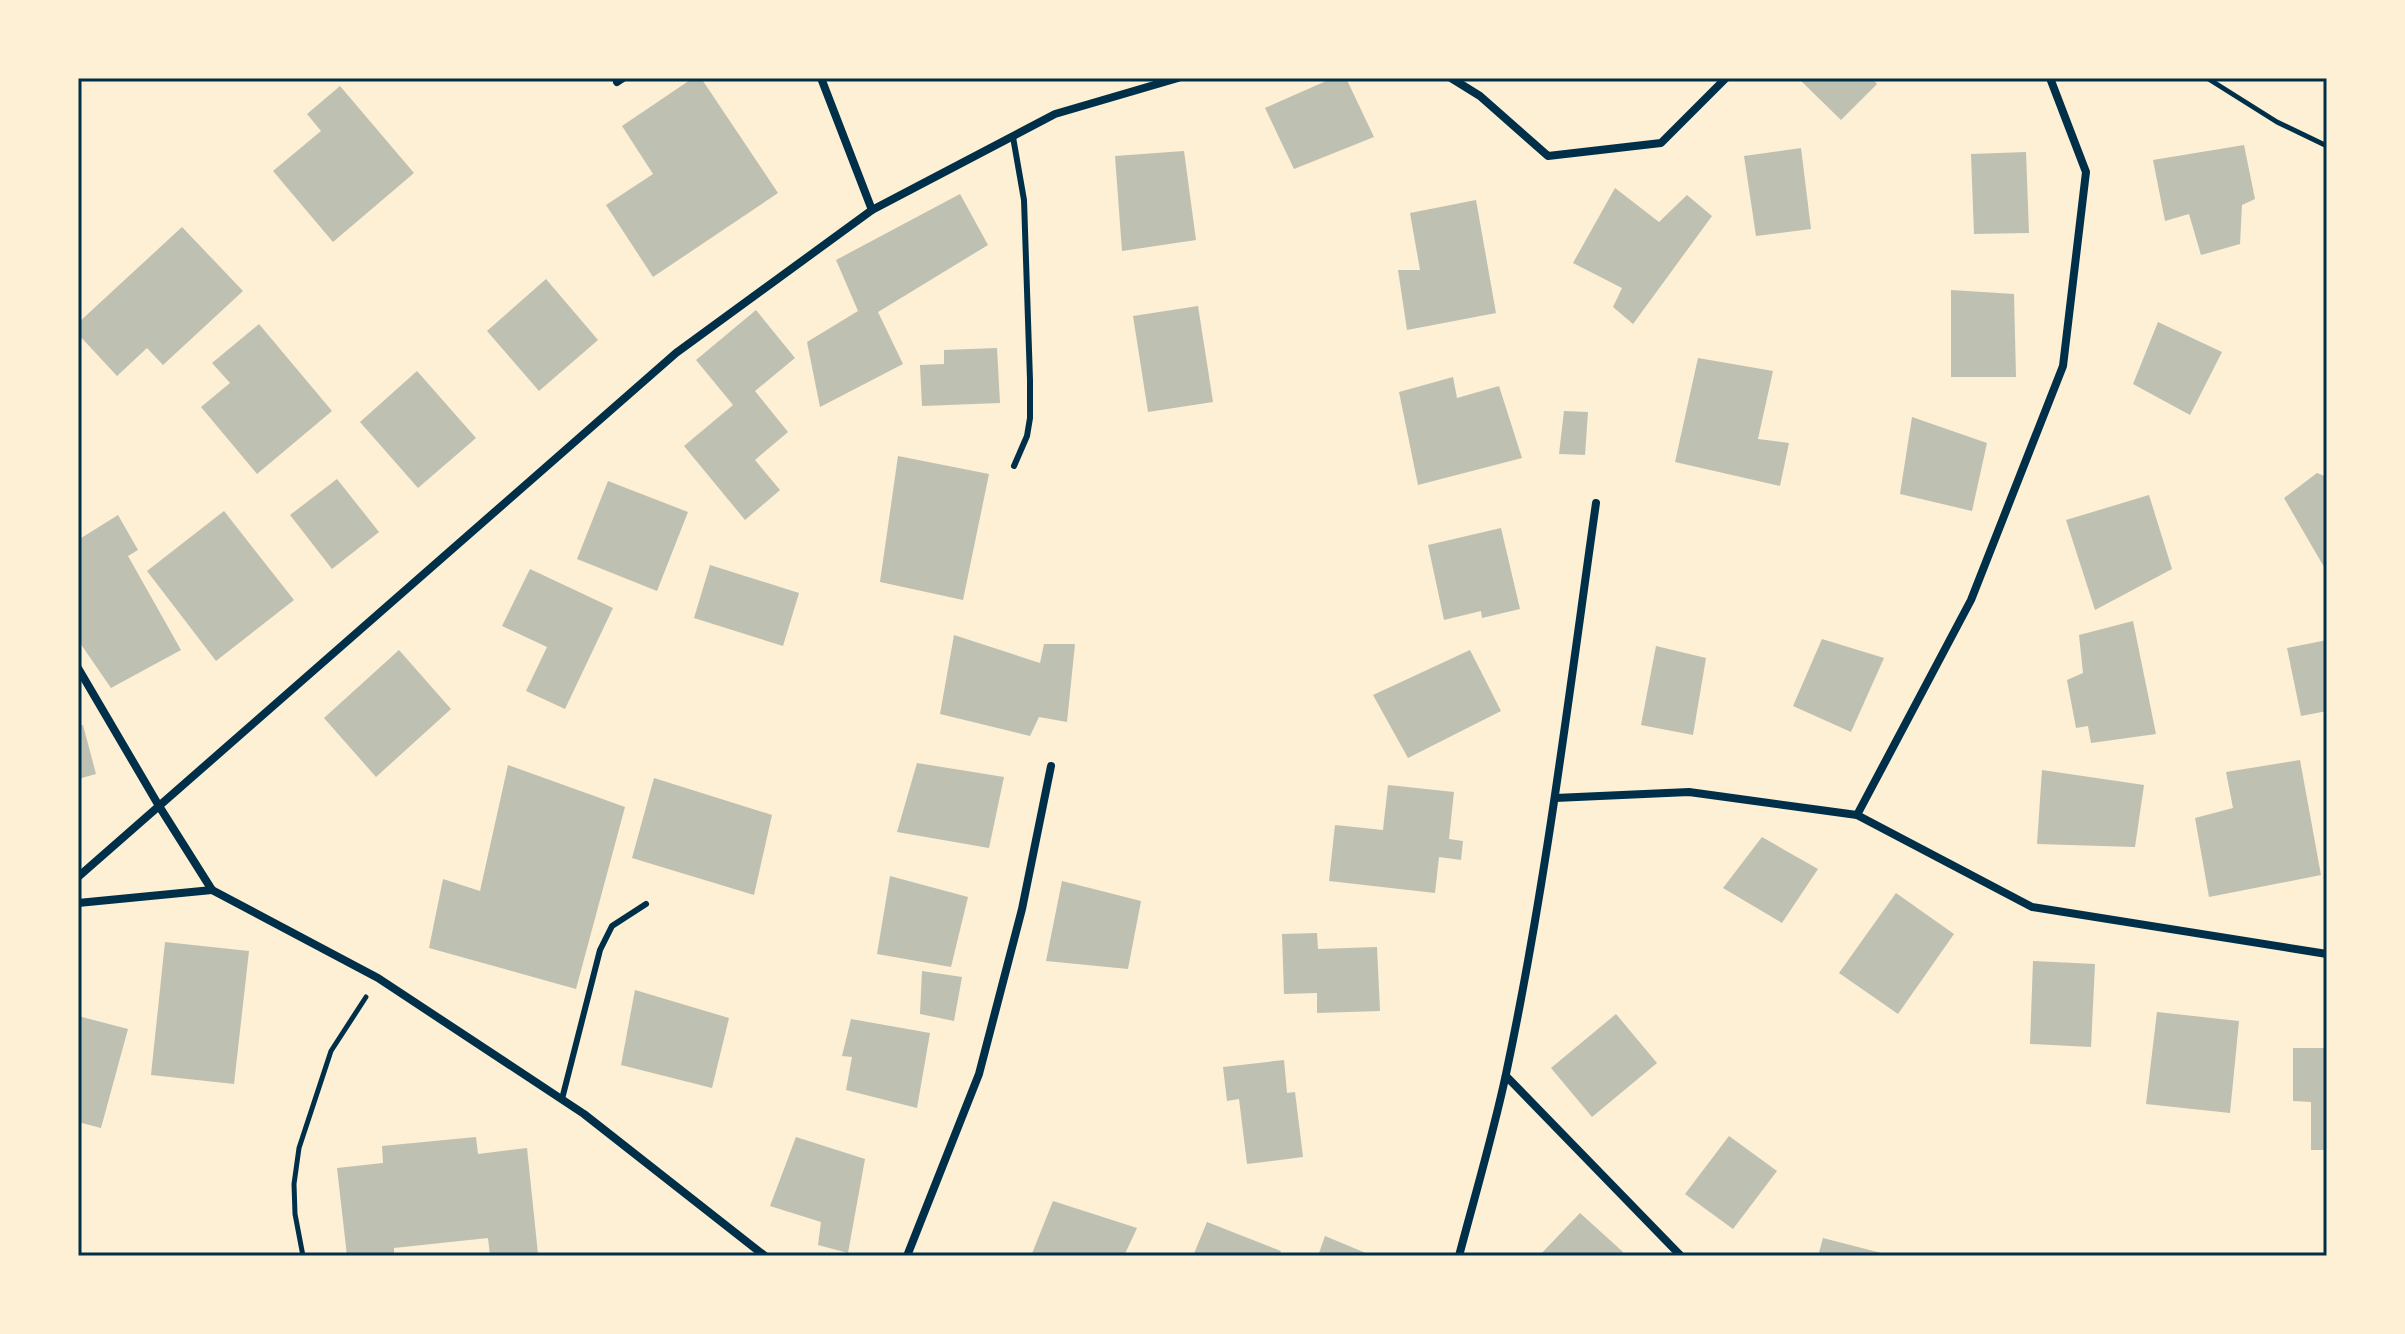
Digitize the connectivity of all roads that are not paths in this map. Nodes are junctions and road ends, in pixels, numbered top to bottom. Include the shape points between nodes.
1 (821, 78) edge
2 (1178, 78) edge
3 (1451, 78) edge
4 (1726, 78) edge
5 (2050, 78) edge
6 (1013, 137) junction
7 (872, 210) junction
8 (1014, 466) dead end
9 (1596, 503) dead end
10 (78, 668) edge
11 (1051, 766) dead end
12 (1555, 798) junction
13 (159, 806) junction
14 (1857, 815) junction
15 (78, 877) edge
16 (212, 890) junction
17 (78, 903) edge
18 (646, 904) dead end
19 (2327, 954) edge
20 (1506, 1076) junction
21 (562, 1099) junction
22 (765, 1256) edge
23 (907, 1256) edge
24 (1459, 1256) edge
25 (1681, 1256) edge

1 - 7 street
2 - 6 street via 1055,114
3 - 4 street via 1480,96 1548,156 1661,143
5 - 14 street via 2086,172 2063,366 1971,600
6 - 7 street
6 - 8 lane via 1024,200 1030,380 1027,436
7 - 13 street via 676,353
9 - 12 street
10 - 13 street
11 - 23 street via 1022,909 979,1074
12 - 14 street via 1689,792
12 - 20 street
13 - 15 street
13 - 16 street
14 - 19 street via 2032,907
16 - 17 street
16 - 21 street via 378,978
18 - 21 lane via 612,926 600,950
20 - 24 street
20 - 25 street
21 - 22 street

